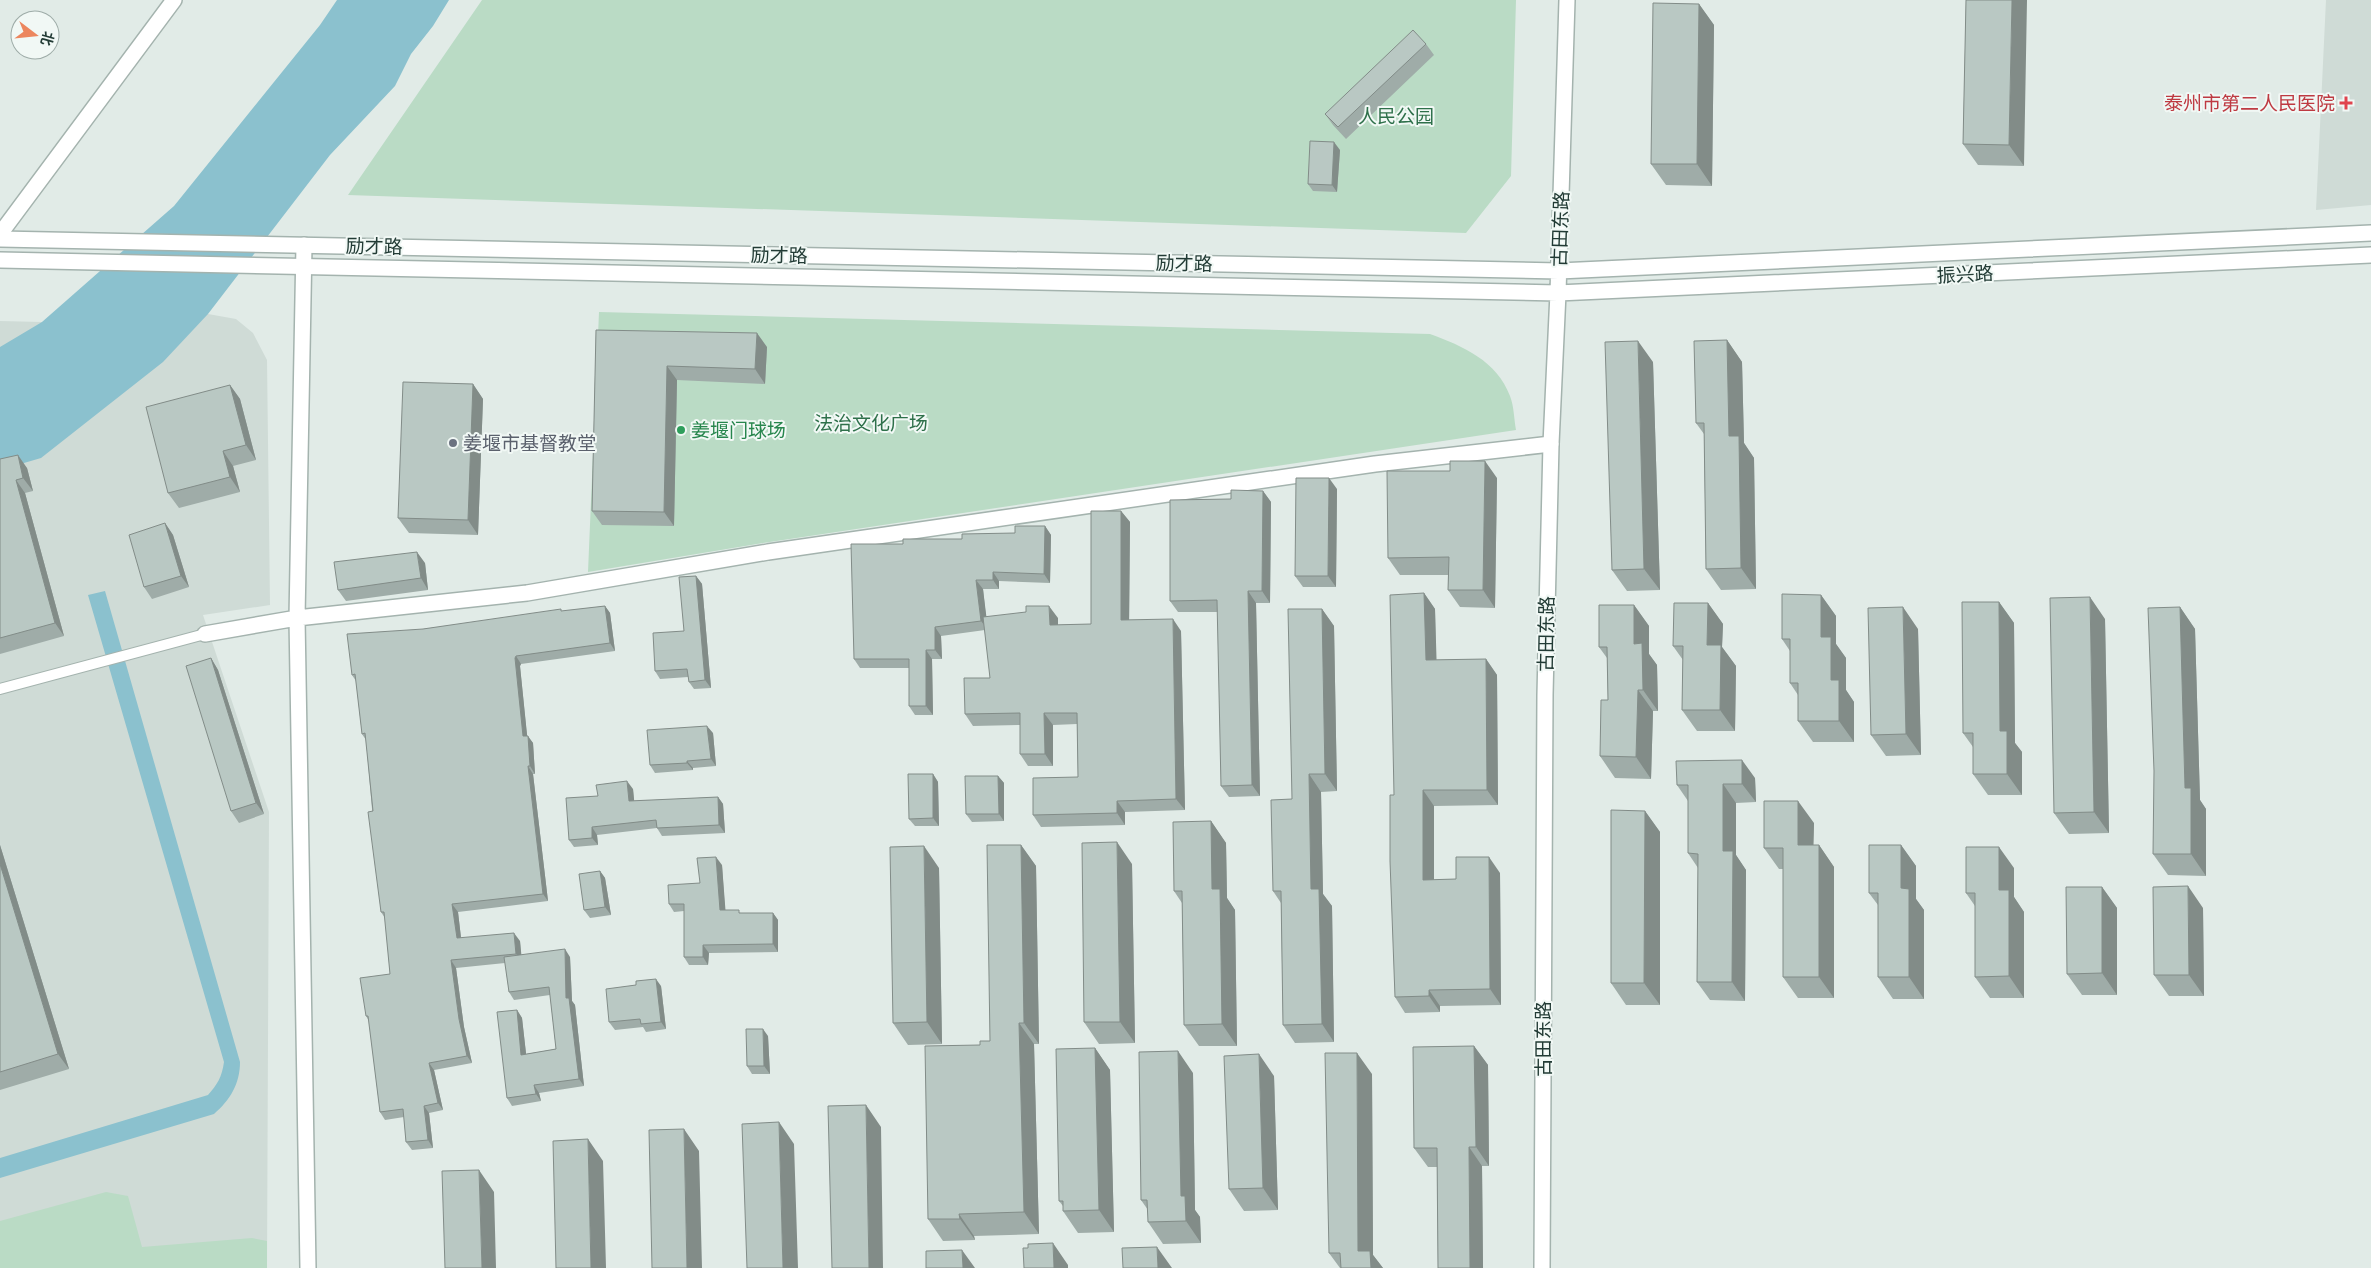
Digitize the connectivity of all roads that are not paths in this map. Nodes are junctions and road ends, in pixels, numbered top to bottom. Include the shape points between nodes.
1 (174, 0) edge
2 (1567, 0) edge
3 (0, 234) edge
4 (2371, 234) edge
5 (0, 239) edge
6 (304, 245) junction
7 (2371, 255) edge
8 (0, 260) edge
9 (304, 267) junction
10 (1559, 271) junction
11 (1558, 293) junction
12 (1551, 444) junction
13 (297, 618) junction
14 (205, 634) joint
15 (0, 689) edge
16 (308, 1268) edge
17 (1542, 1268) edge

1 - 3 street
2 - 10 street, 古田东路
4 - 10 street, 振兴路
5 - 6 street, 励才路
6 - 9 street
6 - 10 street, 励才路
7 - 11 street, 振兴路
8 - 9 street, 励才路
9 - 11 street, 励才路
9 - 13 street
10 - 11 street, 古田东路
11 - 12 street, 古田东路
12 - 13 street via 1375,464 768,552 527,593
12 - 17 street, 古田东路 via 1545,705
13 - 14 street
13 - 16 street
14 - 15 lane

